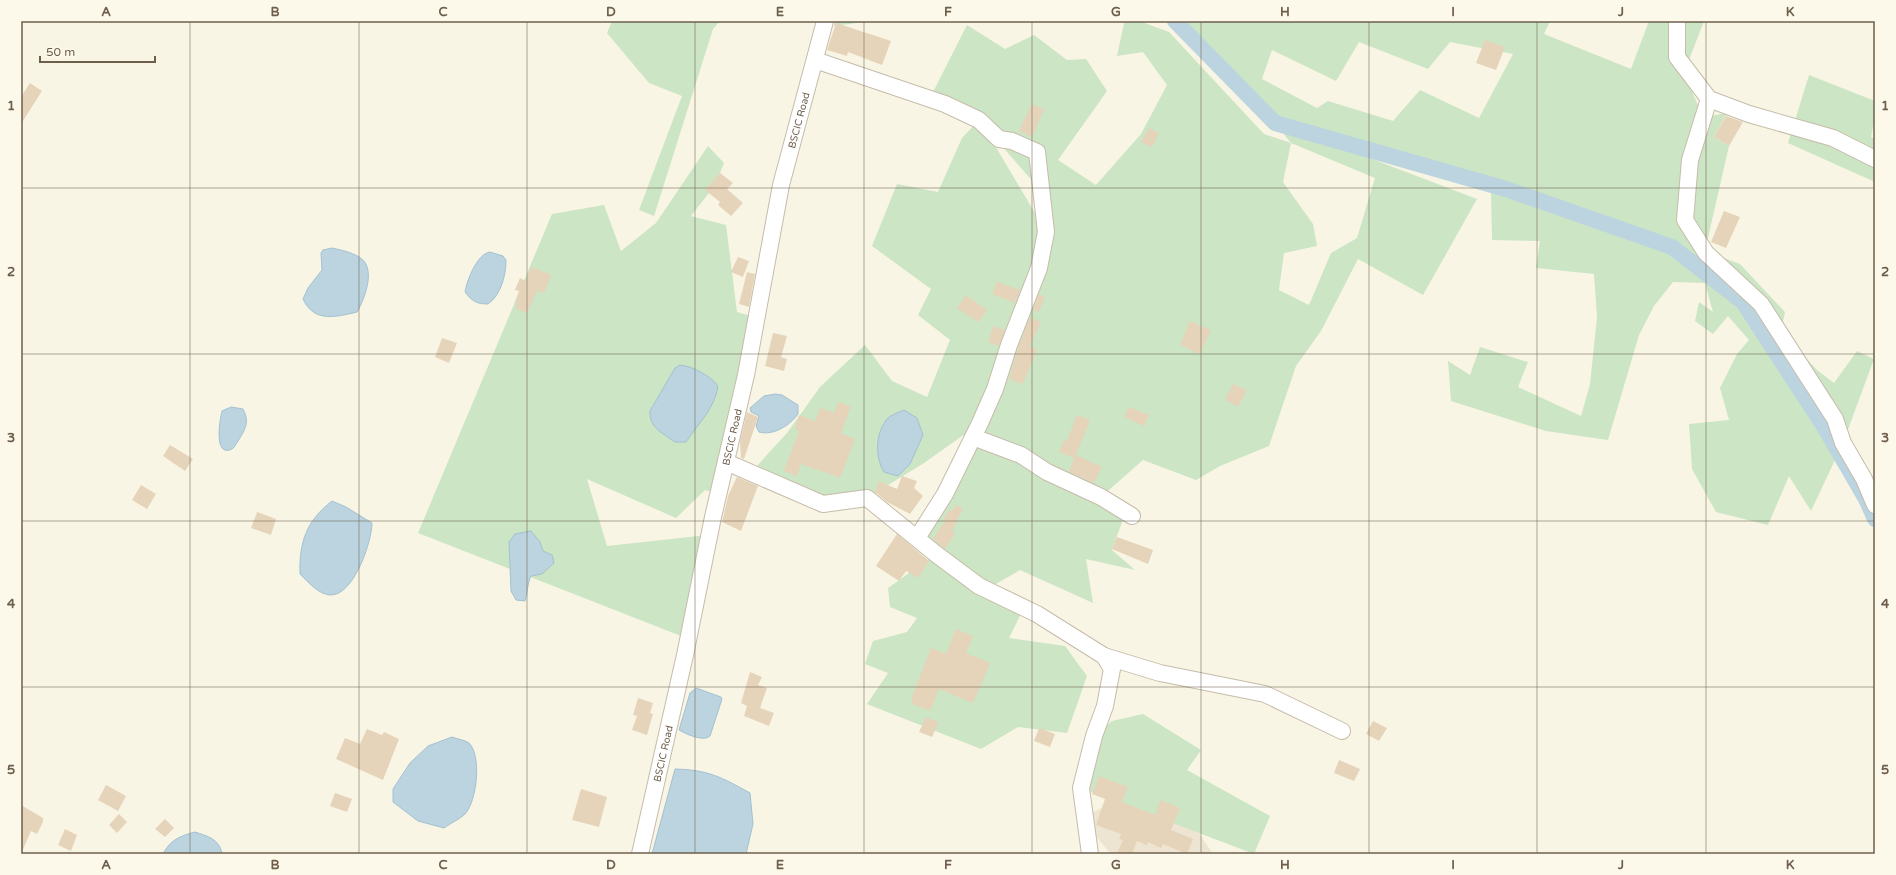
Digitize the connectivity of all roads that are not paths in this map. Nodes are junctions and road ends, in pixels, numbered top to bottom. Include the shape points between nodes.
1 (825, 21) edge
2 (1677, 21) edge
3 (815, 60) junction
4 (1710, 99) junction
5 (1875, 159) edge
6 (973, 436) junction
7 (726, 462) junction
8 (1875, 504) edge
9 (1132, 516) dead end
10 (918, 538) junction
11 (1104, 656) junction
12 (1342, 731) dead end
13 (640, 854) edge
14 (1090, 854) edge

1 - 3 street, BSCIC Road
2 - 4 street via 1677,57
3 - 6 street via 945,104 980,120 999,139 1012,141 1037,152 1046,232 1039,268 1009,344 995,389
3 - 7 street, BSCIC Road via 781,185 746,375
4 - 5 street via 1749,114 1833,138
4 - 8 street via 1690,160 1686,220 1706,253 1761,304 1836,419 1843,443 1864,478
6 - 9 street via 1021,455 1047,472 1101,497
6 - 10 street via 945,494
7 - 10 street via 823,504 867,498
7 - 13 street, BSCIC Road
10 - 11 street via 979,586 1037,614
11 - 12 street via 1160,673 1266,694
11 - 14 street via 1112,669 1105,706 1094,736 1081,788

